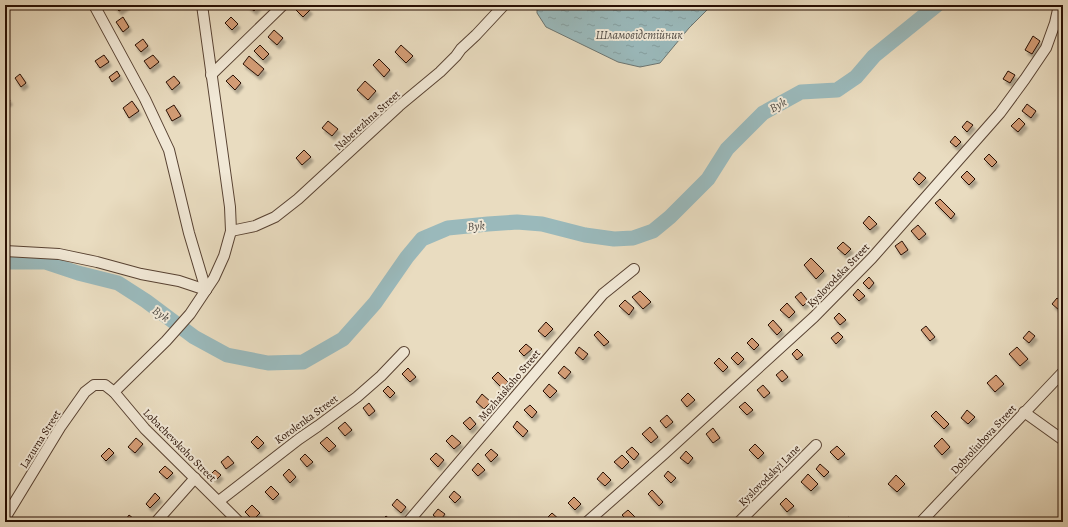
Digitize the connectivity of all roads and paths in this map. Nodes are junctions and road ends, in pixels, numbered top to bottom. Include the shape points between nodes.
1 (94, 5) edge
2 (202, 5) edge
3 (283, 5) edge
4 (504, 5) edge
5 (1059, 5) edge
6 (211, 75) junction
7 (231, 231) junction
8 (5, 251) edge
9 (634, 269) dead end
10 (206, 290) junction
11 (404, 352) dead end
12 (1063, 372) edge
13 (104, 385) joint
14 (114, 392) junction
15 (1024, 412) junction
16 (1063, 440) edge
17 (816, 445) dead end
18 (195, 478) junction
19 (219, 501) junction
20 (5, 518) edge
21 (156, 522) edge
22 (239, 522) edge
23 (408, 522) edge
24 (587, 522) edge
25 (739, 522) edge
26 (921, 522) edge

1 - 10 street via 145,98 169,150
2 - 6 street
3 - 6 street
4 - 7 street, Naberezhna Street via 445,67 298,199 275,217 255,226
5 - 24 street, Kyslovodska Street via 1046,48 1000,114 872,258 808,323
6 - 7 street via 230,207
7 - 10 street via 224,256
8 - 10 street via 59,254 179,281
9 - 23 street, Mozhaiskoho Street via 603,294
10 - 14 street via 190,314 166,341
11 - 19 street, Korolenka Street via 357,397
12 - 15 street, Dobroliubova Street
13 - 14 street, Lobachevskoho Street
13 - 20 street, Lazurna Street via 94,385 85,392 61,426
14 - 18 street, Lobachevskoho Street via 145,429
15 - 16 street
15 - 26 street, Dobroliubova Street
17 - 25 street, Kyslovodskyi Lane
18 - 19 street, Lobachevskoho Street
18 - 21 street
19 - 22 street, Lobachevskoho Street

